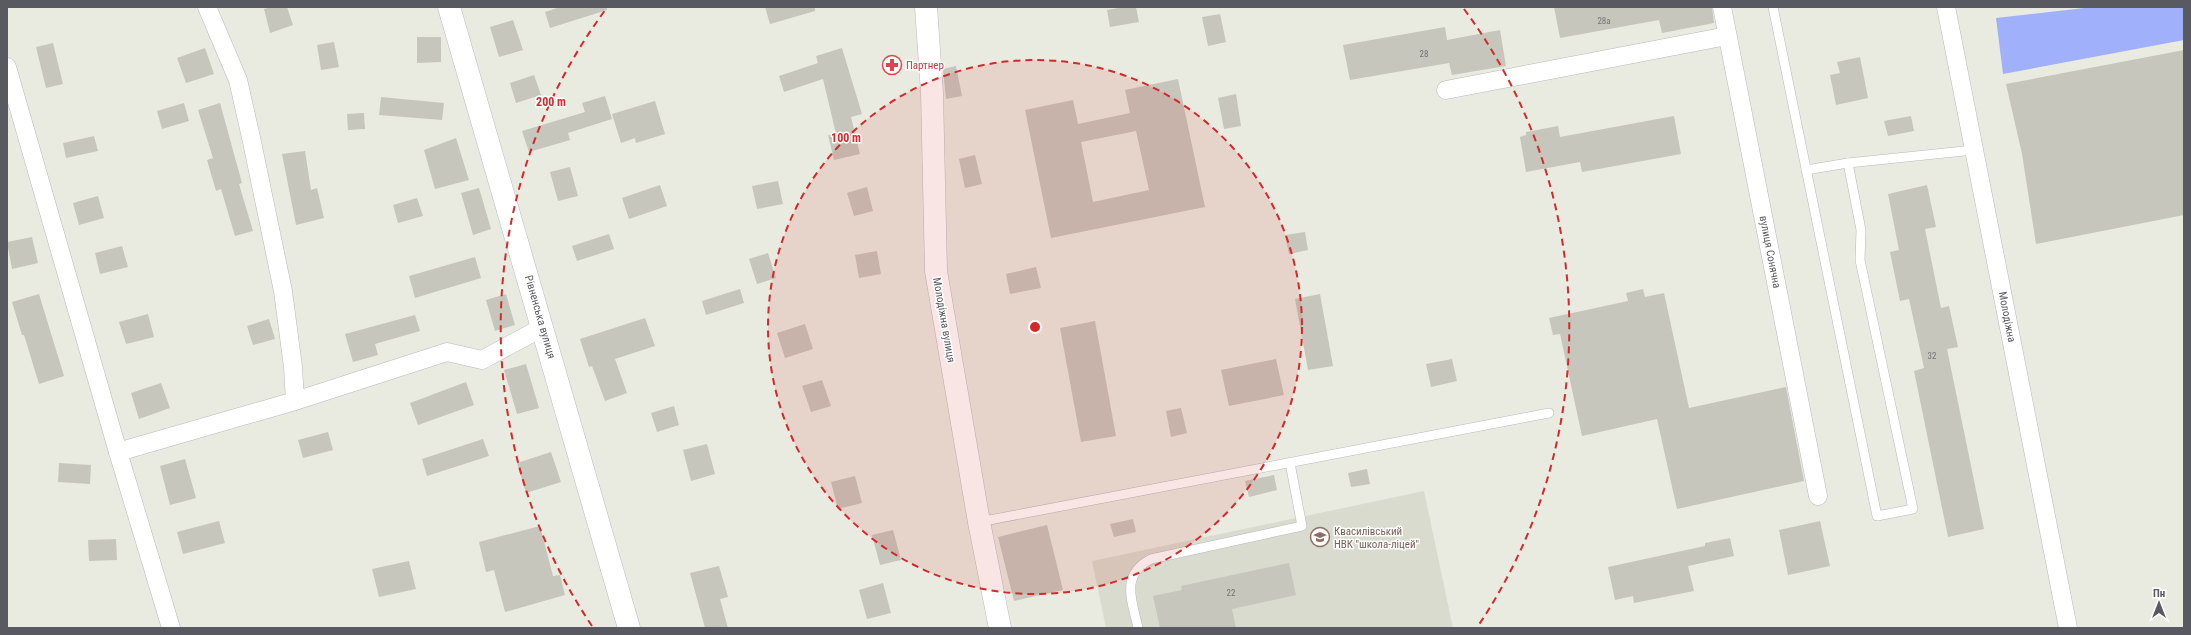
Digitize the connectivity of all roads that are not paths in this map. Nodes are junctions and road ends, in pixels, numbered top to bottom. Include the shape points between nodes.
1 (207, 7) edge
2 (449, 7) edge
3 (926, 7) edge
4 (1722, 7) edge
5 (1773, 7) edge
6 (1946, 7) edge
7 (1727, 36) junction
8 (7, 67) edge
9 (1446, 90) dead end
10 (1974, 150) junction
11 (1848, 163) junction
12 (1806, 170) junction
13 (543, 327) junction
14 (295, 401) junction
15 (1549, 413) dead end
16 (118, 452) junction
17 (1290, 463) junction
18 (1818, 496) dead end
19 (979, 522) junction
20 (171, 628) edge
21 (629, 628) edge
22 (1000, 628) edge
23 (1138, 628) edge
24 (2068, 628) edge

1 - 14 street via 238,80 252,142 282,291 293,367
2 - 13 main road, Рівненська вулиця
3 - 19 main road, Молодіжна вулиця via 932,93 936,271
4 - 7 street, вулиця Сонячна
5 - 12 lane
6 - 10 street, Молодіжна
7 - 9 street
7 - 18 street, вулиця Сонячна
8 - 16 street
10 - 11 lane
10 - 24 street, Молодіжна
11 - 12 lane
11 - 12 lane via 1861,230 1860,260 1913,509 1877,516
13 - 14 street via 482,360 447,352
13 - 21 main road, Рівненська вулиця
14 - 16 street
15 - 17 lane
16 - 20 street
17 - 19 lane
17 - 23 lane via 1302,526 1151,559 1140,565 1130,583
19 - 22 main road, Молодіжна вулиця

